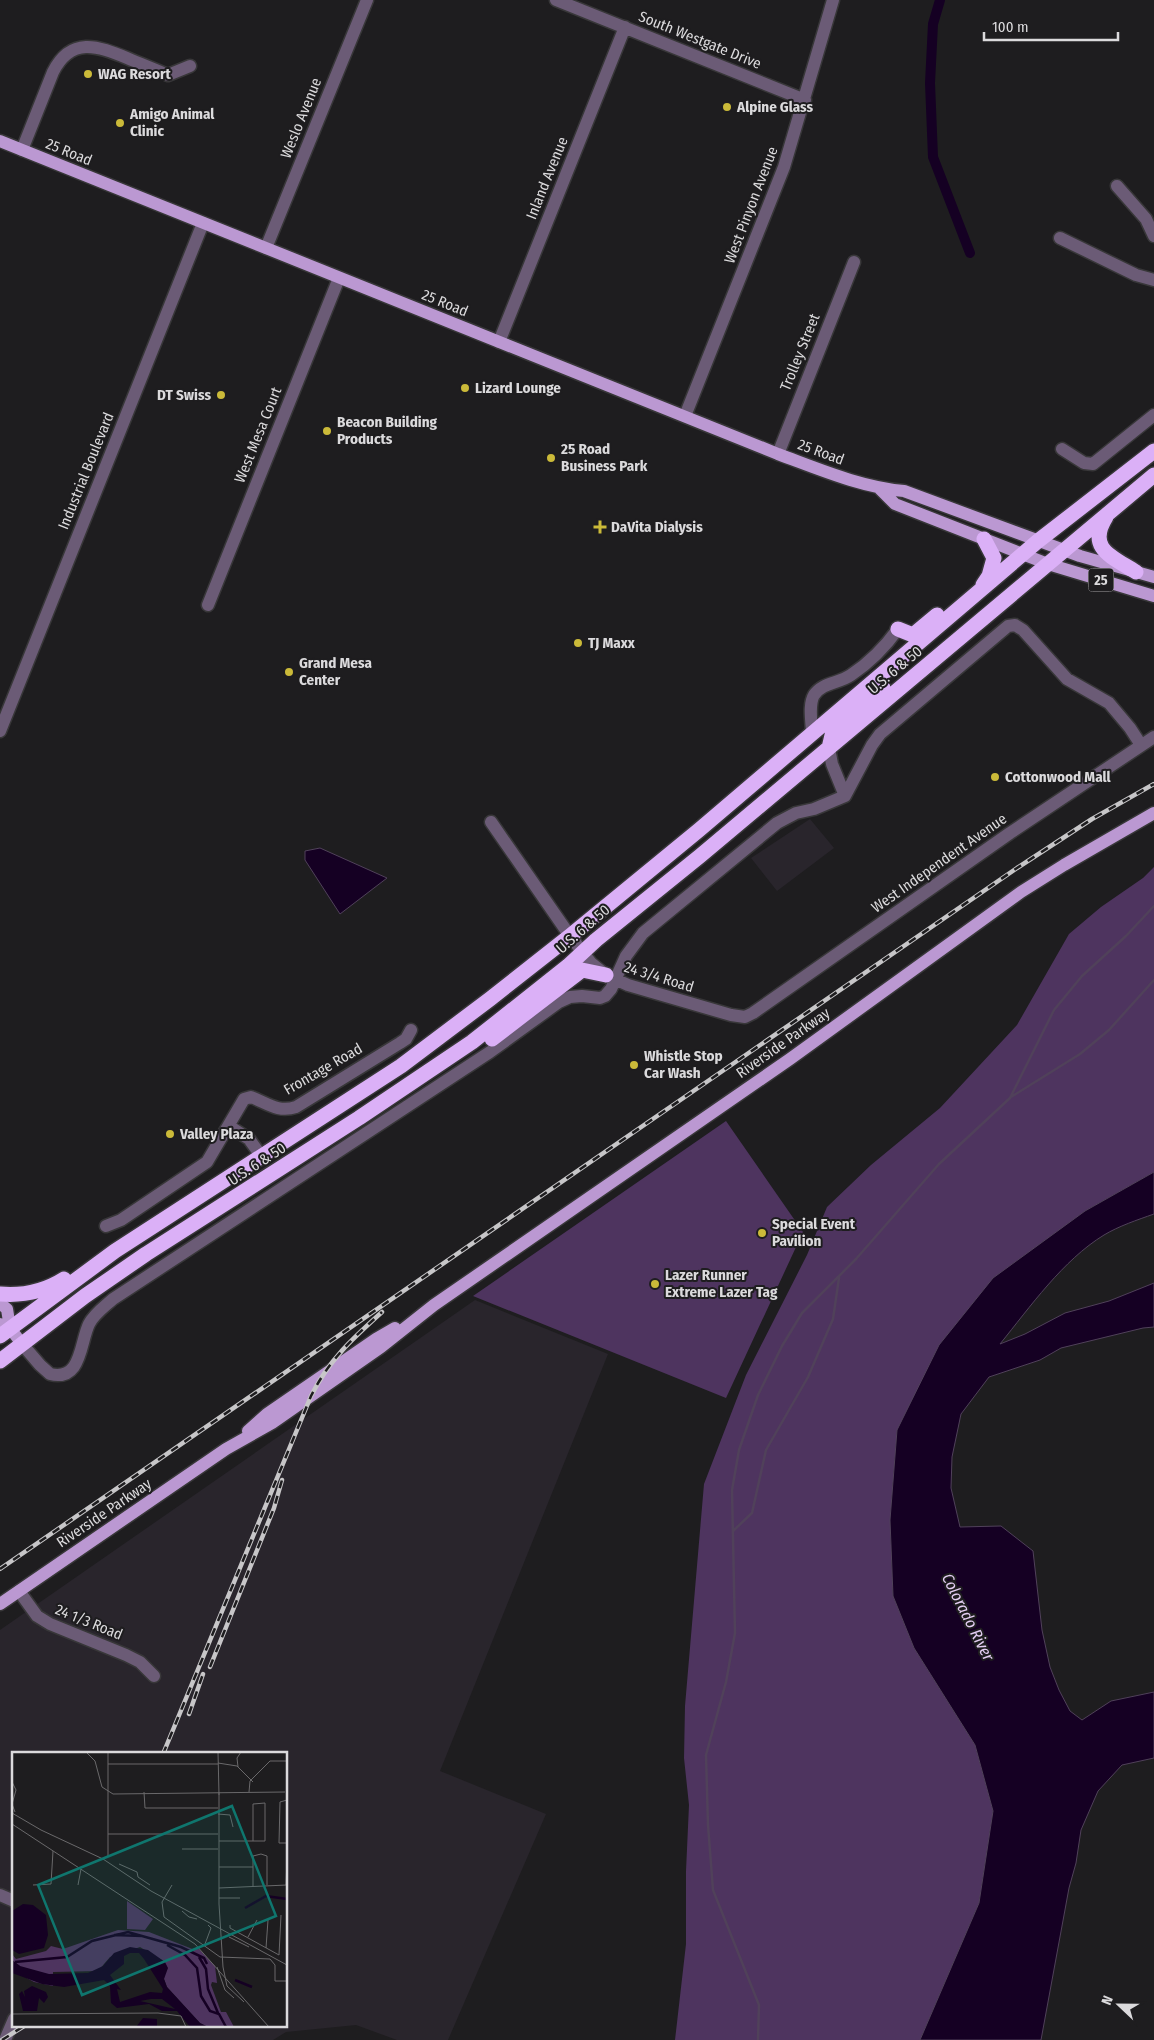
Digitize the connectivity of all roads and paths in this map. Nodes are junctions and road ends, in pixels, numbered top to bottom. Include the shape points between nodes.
1 (366, 0) edge
2 (556, 0) edge
3 (834, 0) edge
4 (625, 27) junction
5 (190, 66) dead end
6 (804, 100) junction
7 (0, 142) edge
8 (22, 150) junction
9 (1117, 186) dead end
10 (203, 224) junction
11 (1154, 236) edge
12 (1060, 238) dead end
13 (266, 248) junction
14 (854, 262) dead end
15 (339, 278) junction
16 (1154, 280) edge
17 (499, 342) junction
18 (685, 416) junction
19 (1154, 416) edge
20 (1062, 449) dead end
21 (1154, 450) edge
22 (778, 454) junction
23 (1154, 476) edge
24 (880, 489) junction
25 (1132, 492) junction
26 (984, 539) junction
27 (1038, 541) junction
28 (1064, 550) junction
29 (1023, 554) junction
30 (1048, 564) junction
31 (1136, 572) junction
32 (1154, 577) edge
33 (1154, 596) edge
34 (970, 600) junction
35 (208, 605) dead end
36 (898, 630) joint
37 (918, 645) junction
38 (0, 731) edge
39 (812, 734) junction
40 (1154, 737) edge
41 (1141, 745) junction
42 (829, 748) junction
43 (845, 796) junction
44 (1154, 813) edge
45 (491, 822) dead end
46 (700, 856) junction
47 (568, 934) junction
48 (582, 952) junction
49 (610, 978) junction
50 (745, 1017) joint
51 (411, 1030) dead end
52 (445, 1060) junction
53 (229, 1126) junction
54 (262, 1157) junction
55 (106, 1226) dead end
56 (115, 1251) junction
57 (146, 1254) junction
58 (0, 1294) edge
59 (0, 1303) edge
60 (3, 1330) edge
61 (22, 1344) junction
62 (0, 1361) edge
63 (19, 1591) junction
64 (0, 1604) edge
65 (154, 1676) dead end
66 (0, 1896) edge
67 (12, 1900) edge
68 (12, 2024) edge
69 (6, 2040) edge

1 - 13 street, Weslo Avenue
2 - 4 street, South Westgate Drive
3 - 6 street, West Pinyon Avenue
4 - 6 street, South Westgate Drive
4 - 17 street, Inland Avenue
5 - 8 street via 168,74 103,48 85,46 71,51 53,72
6 - 18 street, West Pinyon Avenue via 784,167
7 - 8 main road, 25 Road / 25
8 - 10 main road, 25 Road / 25
9 - 11 street via 1146,218
10 - 13 main road, 25 Road / 25
10 - 38 street, Industrial Boulevard
12 - 16 street via 1136,275
13 - 15 main road, 25 Road / 25
14 - 22 street, Trolley Street
15 - 17 main road, 25 Road / 25
15 - 35 street, West Mesa Court
17 - 18 main road, 25 Road / 25
18 - 22 main road, 25 Road / 25
19 - 20 street via 1093,464 1084,464
21 - 27 highway, U.S. 6 & 50
22 - 24 main road, 25 Road / 25
23 - 25 highway, U.S. 6 & 50
24 - 26 main road, 25 Road / 25 via 895,504
24 - 27 main road, 25 Road / 25 via 904,491
25 - 28 highway, U.S. 6 & 50
25 - 31 highway via 1106,517 1098,537 1102,549
26 - 29 main road, 25 Road / 25
26 - 34 highway via 992,553 993,565 989,576
27 - 28 main road, 25 Road / 25
27 - 29 highway, U.S. 6 & 50
28 - 30 highway, U.S. 6 & 50
28 - 31 main road, 25 Road / 25
29 - 30 main road, 25 Road / 25
29 - 34 highway, U.S. 6 & 50
30 - 33 main road, 25 Road / 25
30 - 42 highway, U.S. 6 & 50
31 - 32 main road, 25 Road / 25
34 - 36 highway via 946,608 913,634
34 - 37 highway, U.S. 6 & 50
36 - 39 street via 885,647 851,675 822,686 813,697
37 - 39 highway, U.S. 6 & 50
37 - 42 highway via 894,678 833,731
39 - 46 highway via 810,748 798,762 732,817
39 - 47 highway, U.S. 6 & 50
40 - 41 street, West Independent Avenue
41 - 43 street via 1109,704 1068,679 1024,630 1011,625 880,734
41 - 50 street, West Independent Avenue
42 - 43 street
42 - 46 highway, U.S. 6 & 50
43 - 49 street via 777,823 733,857 643,933
44 - 63 main road, Riverside Parkway via 1021,892 790,1059 434,1305 381,1347
45 - 47 street, 24 3/4 Road
46 - 48 highway, U.S. 6 & 50
47 - 48 street, 24 3/4 Road
47 - 52 highway via 570,943 565,955 464,1034
47 - 54 highway, U.S. 6 & 50 via 401,1066
48 - 49 street, 24 3/4 Road
48 - 52 highway, U.S. 6 & 50 via 472,1042
49 - 50 street, 24 3/4 Road
49 - 52 highway via 582,970 482,1046
49 - 61 street via 611,989 605,996 576,996 560,1002 400,1112 113,1299 92,1318 80,1357 65,1373 50,1374
51 - 53 street, Frontage Road via 400,1043 296,1106 282,1109 247,1097
52 - 57 highway, U.S. 6 & 50
53 - 54 street via 246,1136
53 - 55 street, Frontage Road via 207,1162
54 - 56 highway, U.S. 6 & 50
54 - 57 highway via 259,1170 167,1232
56 - 58 highway via 97,1256 47,1288 16,1296
56 - 60 highway, U.S. 6 & 50
57 - 61 highway, U.S. 6 & 50
59 - 60 main road via 7,1309
60 - 61 main road
61 - 62 highway, U.S. 6 & 50
63 - 64 main road, Riverside Parkway
63 - 65 street, 24 1/3 Road via 37,1616 126,1654
66 - 67 street
68 - 69 street

